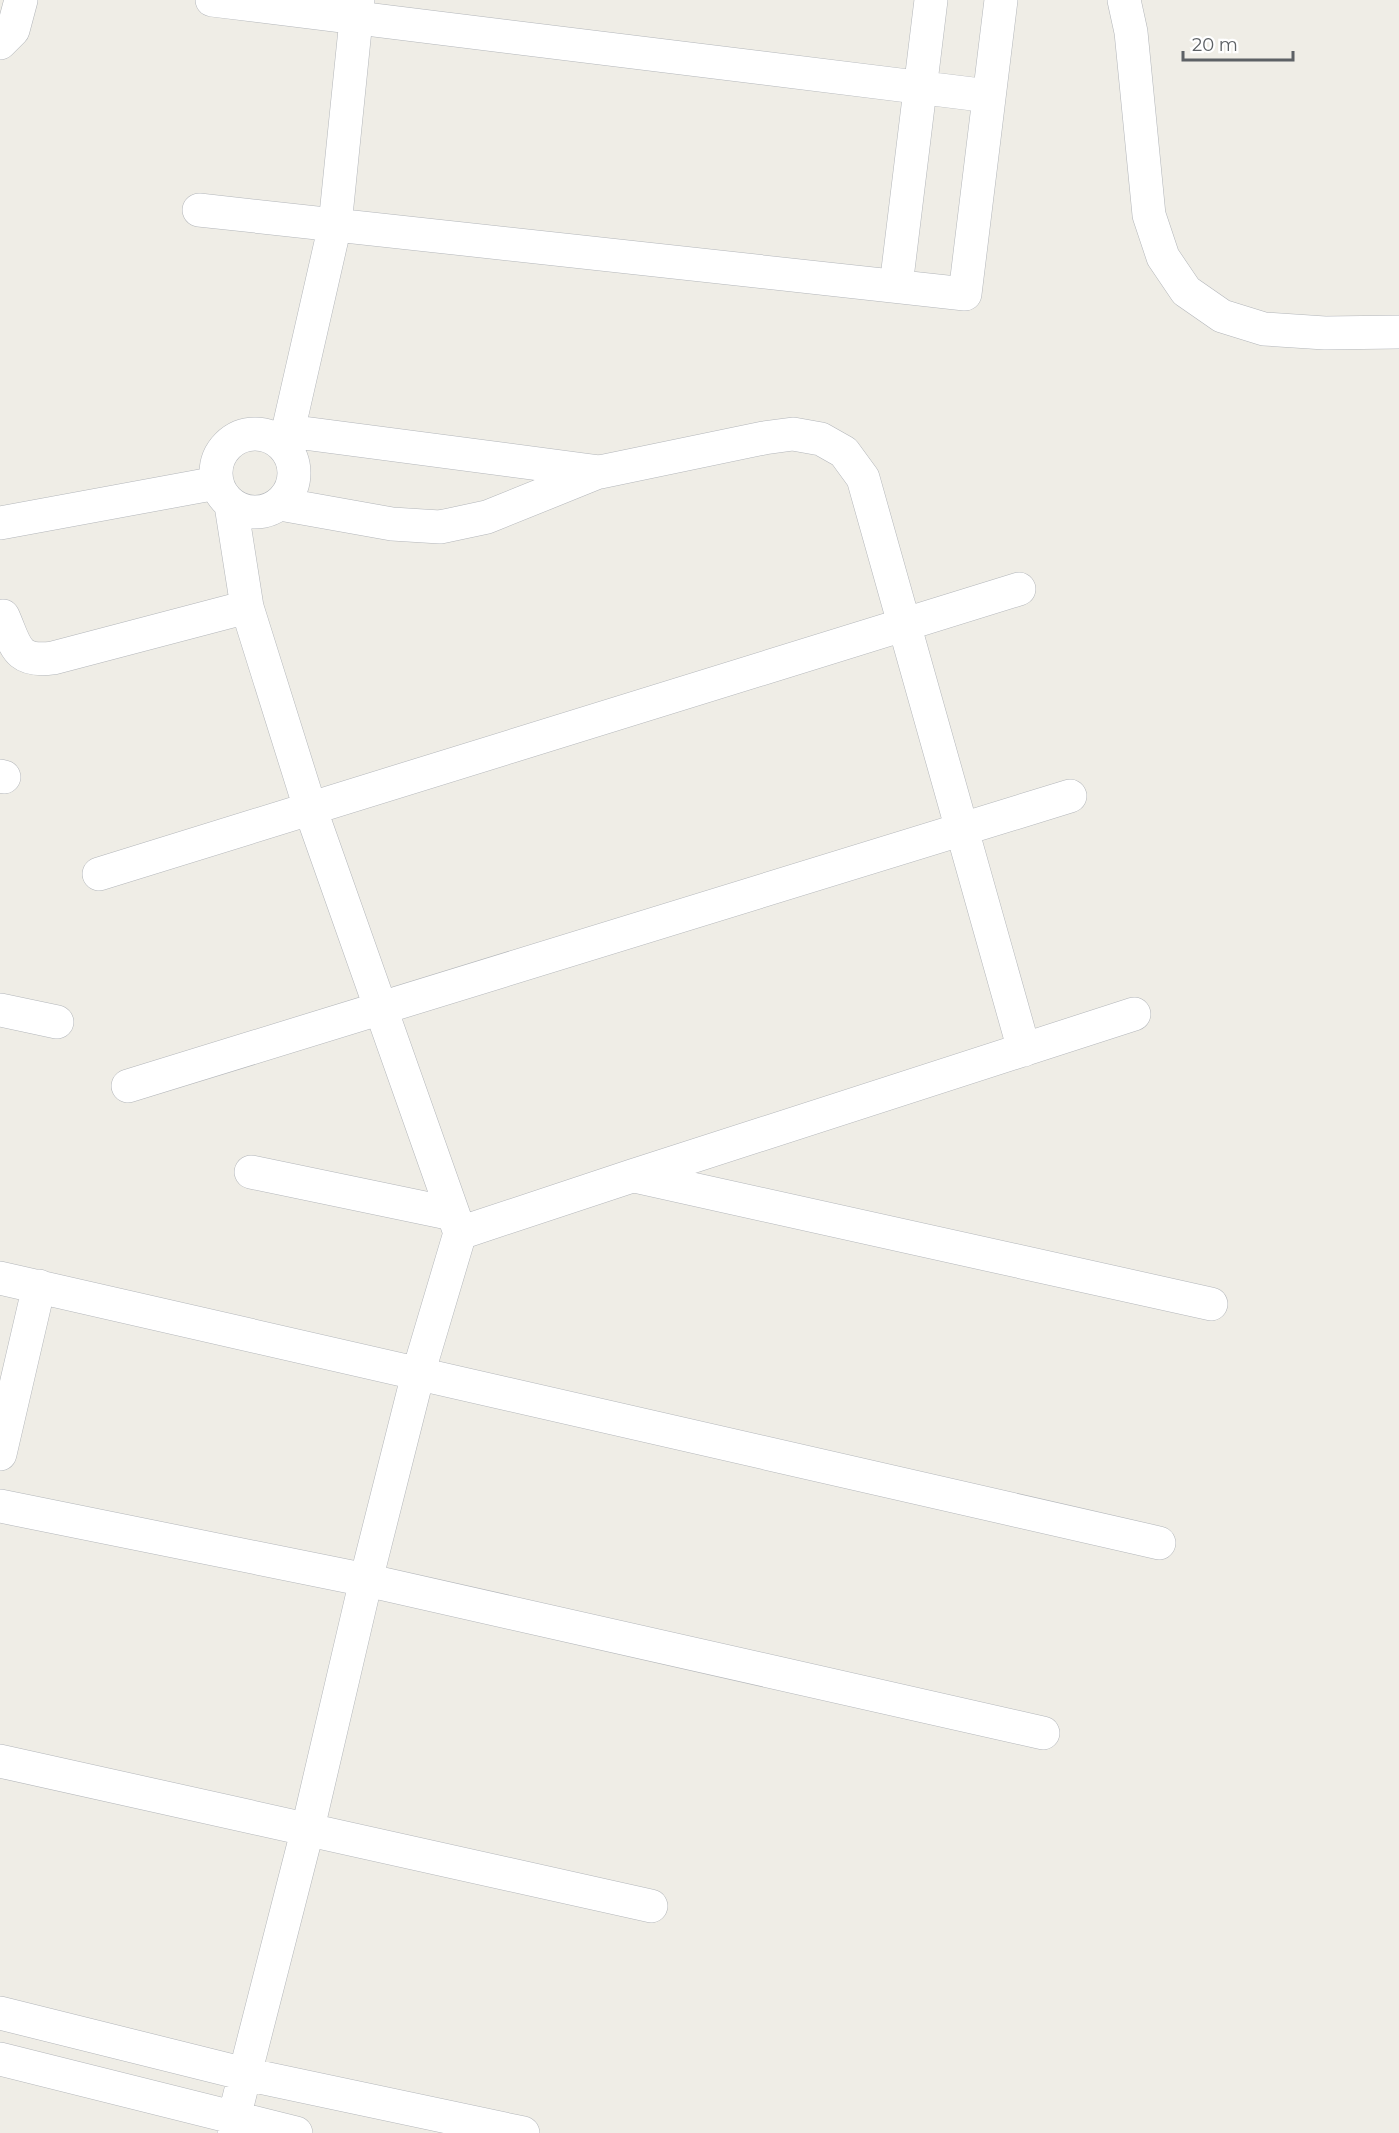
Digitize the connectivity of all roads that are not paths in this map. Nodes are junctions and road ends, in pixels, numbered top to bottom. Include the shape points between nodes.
1 (21, 0) edge
2 (212, 0) edge
3 (931, 0) edge
4 (1001, 0) edge
5 (1124, 0) edge
6 (357, 9) edge
7 (0, 43) edge
8 (920, 87) junction
9 (989, 96) junction
10 (199, 210) dead end
11 (335, 225) junction
12 (896, 286) junction
13 (1399, 332) edge
14 (285, 438) junction
15 (600, 472) junction
16 (224, 494) junction
17 (280, 504) junction
18 (0, 523) edge
19 (1019, 589) dead end
20 (248, 607) junction
21 (3, 616) dead end
22 (904, 625) junction
23 (1070, 796) dead end
24 (310, 808) junction
25 (962, 830) junction
26 (99, 874) dead end
27 (380, 1009) junction
28 (0, 1010) edge
29 (1134, 1014) dead end
30 (57, 1022) dead end
31 (1024, 1050) junction
32 (128, 1086) dead end
33 (251, 1172) dead end
34 (632, 1176) junction
35 (456, 1224) junction
36 (0, 1278) edge
37 (39, 1287) junction
38 (1211, 1304) dead end
39 (418, 1374) junction
40 (0, 1454) edge
41 (0, 1506) edge
42 (1159, 1543) dead end
43 (366, 1580) junction
44 (1043, 1733) dead end
45 (0, 1761) edge
46 (308, 1828) junction
47 (651, 1906) dead end
48 (0, 2013) edge
49 (0, 2059) edge
50 (244, 2074) junction
51 (234, 2126) edge
52 (296, 2133) edge
53 (523, 2133) edge

1 - 7 street via 13,30
2 - 6 street
3 - 8 street
4 - 9 street
5 - 13 street via 1131,32 1149,215 1163,257 1186,291 1222,316 1264,329
6 - 8 street
6 - 11 street
8 - 9 street
8 - 12 street
9 - 12 street via 965,294
10 - 11 street
11 - 12 street
11 - 14 street
14 - 15 street via 340,439
14 - 16 street via 248,435 226,447 216,470
14 - 17 street via 294,475 289,494
15 - 17 street via 487,517 440,527 392,524
15 - 22 street via 764,438 793,434 822,439 844,452 863,478
16 - 17 street via 242,511 255,513
16 - 18 street
16 - 20 street
19 - 22 street
20 - 21 street via 37,661 18,650
20 - 24 street
22 - 24 street
22 - 25 street
23 - 25 street
24 - 26 street
24 - 27 street
25 - 27 street
25 - 31 street
27 - 32 street
27 - 35 street
28 - 30 street
29 - 31 street
31 - 34 street
33 - 35 street
34 - 35 street
34 - 38 street
35 - 39 street
36 - 37 street
37 - 39 street
37 - 40 street
39 - 42 street
39 - 43 street
41 - 43 street
43 - 44 street
43 - 46 street
45 - 46 street
46 - 47 street
46 - 50 street
48 - 50 street
49 - 51 street
50 - 51 street
50 - 53 street
51 - 52 street

